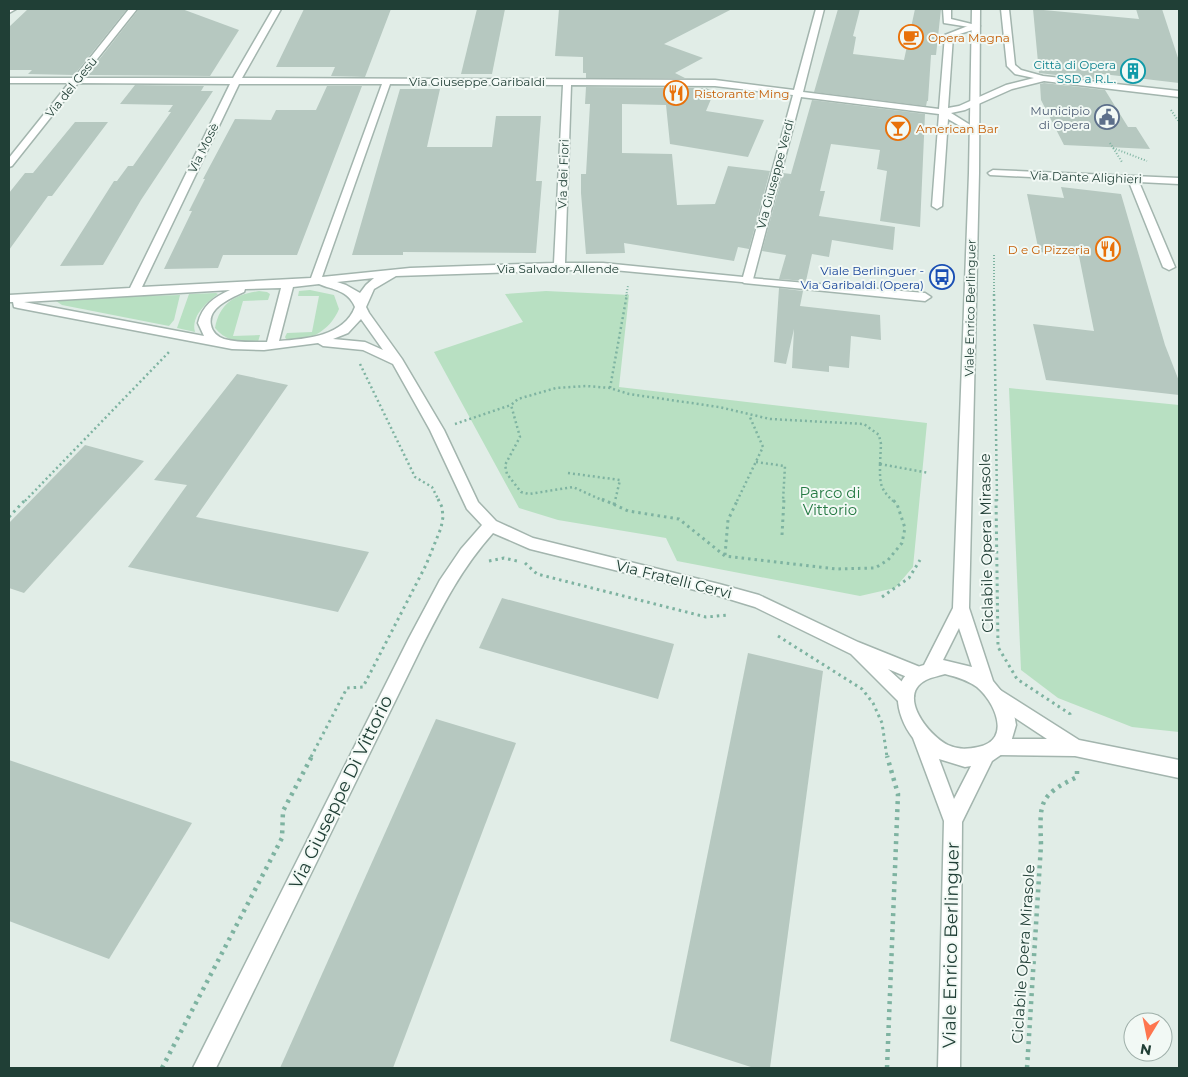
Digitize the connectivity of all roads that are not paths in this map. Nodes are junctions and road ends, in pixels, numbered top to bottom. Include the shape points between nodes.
1 (12, 9) edge
2 (133, 9) edge
3 (278, 9) edge
4 (820, 9) edge
5 (947, 9) edge
6 (976, 9) edge
7 (1005, 9) edge
8 (9, 11) edge
9 (976, 26) junction
10 (1044, 78) junction
11 (9, 80) edge
12 (76, 80) junction
13 (236, 81) junction
14 (387, 81) junction
15 (567, 81) junction
16 (796, 93) junction
17 (1179, 94) edge
18 (975, 102) junction
19 (943, 112) junction
20 (975, 130) junction
21 (9, 164) edge
22 (993, 174) dead end
23 (1133, 179) junction
24 (1179, 181) edge
25 (937, 206) dead end
26 (559, 266) junction
27 (1169, 267) dead end
28 (410, 271) junction
29 (748, 280) junction
30 (315, 282) junction
31 (288, 284) junction
32 (251, 287) junction
33 (134, 291) junction
34 (925, 297) dead end
35 (9, 299) edge
36 (9, 303) edge
37 (360, 307) junction
38 (220, 342) junction
39 (310, 342) junction
40 (272, 345) junction
41 (398, 362) junction
42 (491, 525) junction
43 (961, 608) junction
44 (852, 647) junction
45 (925, 671) junction
46 (992, 691) junction
47 (905, 696) junction
48 (922, 738) junction
49 (1075, 748) junction
50 (992, 750) junction
51 (1179, 769) edge
52 (953, 821) junction
53 (204, 1068) edge
54 (949, 1068) edge

1 - 8 street
2 - 12 street, Via del Gesù
3 - 13 street, Via Mosè
4 - 16 street, Via Giuseppe Verdi
5 - 9 street via 947,21
6 - 9 street, Viale Enrico Berlinguer
7 - 10 street via 1011,66 1018,72
9 - 18 street, Viale Enrico Berlinguer
9 - 19 street via 949,34
10 - 17 street
10 - 18 street, Via Giuseppe Garibaldi via 1009,87
11 - 12 street, Via Giuseppe Garibaldi
12 - 13 street, Via Giuseppe Garibaldi
12 - 21 street, Via del Gesù
13 - 14 street, Via Giuseppe Garibaldi
13 - 33 street, Via Mosè
14 - 15 street, Via Giuseppe Garibaldi
14 - 30 street
15 - 16 street, Via Giuseppe Garibaldi via 715,83
15 - 26 street, Via dei Fiori
16 - 19 street, Via Giuseppe Garibaldi
16 - 29 street, Via Giuseppe Verdi
18 - 19 street, Via Giuseppe Garibaldi
18 - 20 street, Viale Enrico Berlinguer
19 - 20 street, Via Giuseppe Garibaldi
19 - 25 street
20 - 43 street, Viale Enrico Berlinguer
22 - 23 street, Via Dante Alighieri
23 - 24 street, Via Dante Alighieri
23 - 27 street
26 - 28 street, Via Salvador Allende
26 - 29 street, Via Salvador Allende via 603,266
28 - 30 street, Via Salvador Allende
28 - 37 street via 389,276 371,286
29 - 34 street, Via Salvador Allende
30 - 31 street, Via Salvador Allende
30 - 37 street via 350,291 358,299
31 - 32 street, Via Salvador Allende
31 - 40 street
32 - 33 street, Via Salvador Allende
32 - 38 street, Via Salvador Allende via 224,297 206,314 204,324 207,332
33 - 35 street, Via Salvador Allende
36 - 38 street
37 - 39 street via 358,316 345,330
37 - 41 street
38 - 40 street
39 - 40 street
39 - 41 street via 365,346
41 - 42 street via 437,430 472,505
42 - 44 street, Via Fratelli Cervi via 530,543 759,602
42 - 53 street, Via Giuseppe Di Vittorio via 466,553 446,585
43 - 45 street, Viale Enrico Berlinguer
43 - 46 street, Viale Enrico Berlinguer
44 - 45 street, Via Fratelli Cervi
44 - 47 street, Via Fratelli Cervi
45 - 46 street via 945,667 959,670 974,676
45 - 47 street via 909,683
46 - 49 street
46 - 50 street via 1004,710 1007,723 1004,736
47 - 48 street via 906,710
48 - 50 street via 947,754 961,757 974,757
48 - 52 street, Viale Enrico Berlinguer
49 - 50 street
49 - 51 street
50 - 52 street, Viale Enrico Berlinguer
52 - 54 street, Viale Enrico Berlinguer

